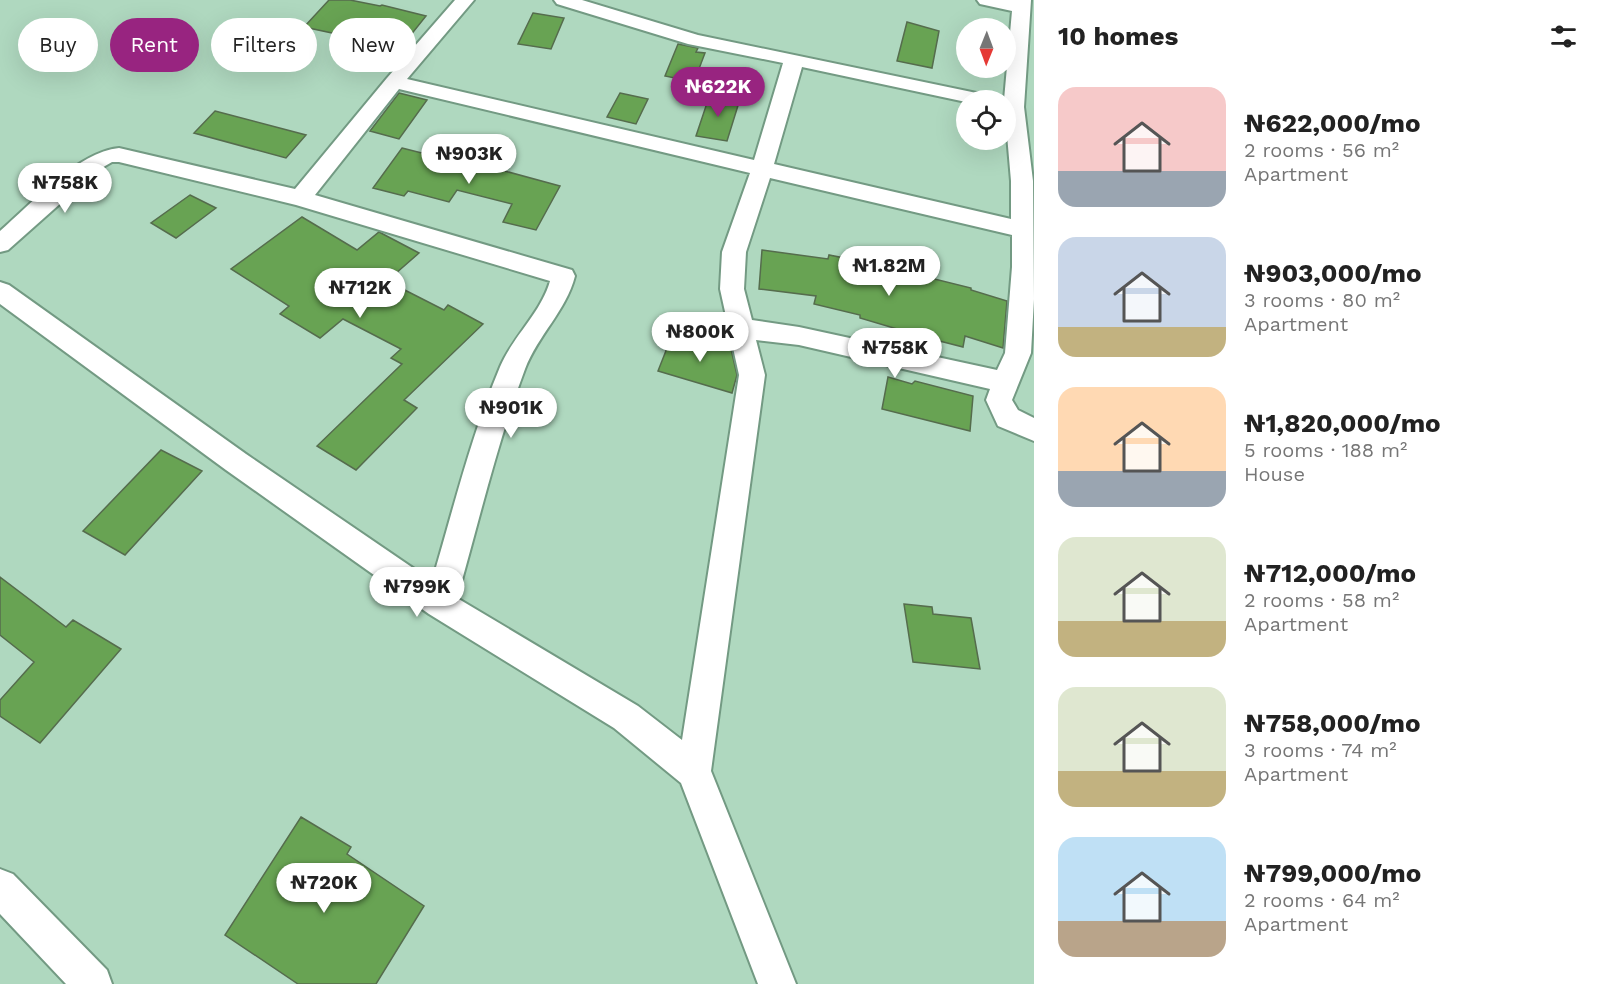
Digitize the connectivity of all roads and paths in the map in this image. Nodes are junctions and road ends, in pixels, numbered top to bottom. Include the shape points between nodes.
1 (465, 0) edge
2 (562, 0) edge
3 (986, 0) edge
4 (1022, 4) edge
5 (794, 59) junction
6 (394, 82) junction
7 (1012, 90) edge
8 (956, 94) edge
9 (1016, 144) edge
10 (762, 170) junction
11 (300, 198) junction
12 (1023, 230) junction
13 (0, 244) edge
14 (0, 291) edge
15 (740, 328) junction
16 (1005, 382) junction
17 (1034, 430) edge
18 (440, 604) junction
19 (694, 771) junction
20 (0, 887) edge
21 (93, 984) edge
22 (777, 984) edge

1 - 6 street
2 - 5 street via 695,40
3 - 4 street
4 - 7 street
5 - 8 street
5 - 10 street
6 - 10 street
6 - 11 street
9 - 12 street
10 - 12 street
10 - 15 street via 734,252 732,289
11 - 13 street via 107,156 90,165
11 - 18 street via 563,276 561,291 514,364
12 - 16 street via 1018,353
14 - 18 street
15 - 16 street via 799,336
15 - 19 street via 752,375
16 - 17 street via 999,400 1008,418
18 - 19 street via 626,717
19 - 22 street
20 - 21 street

